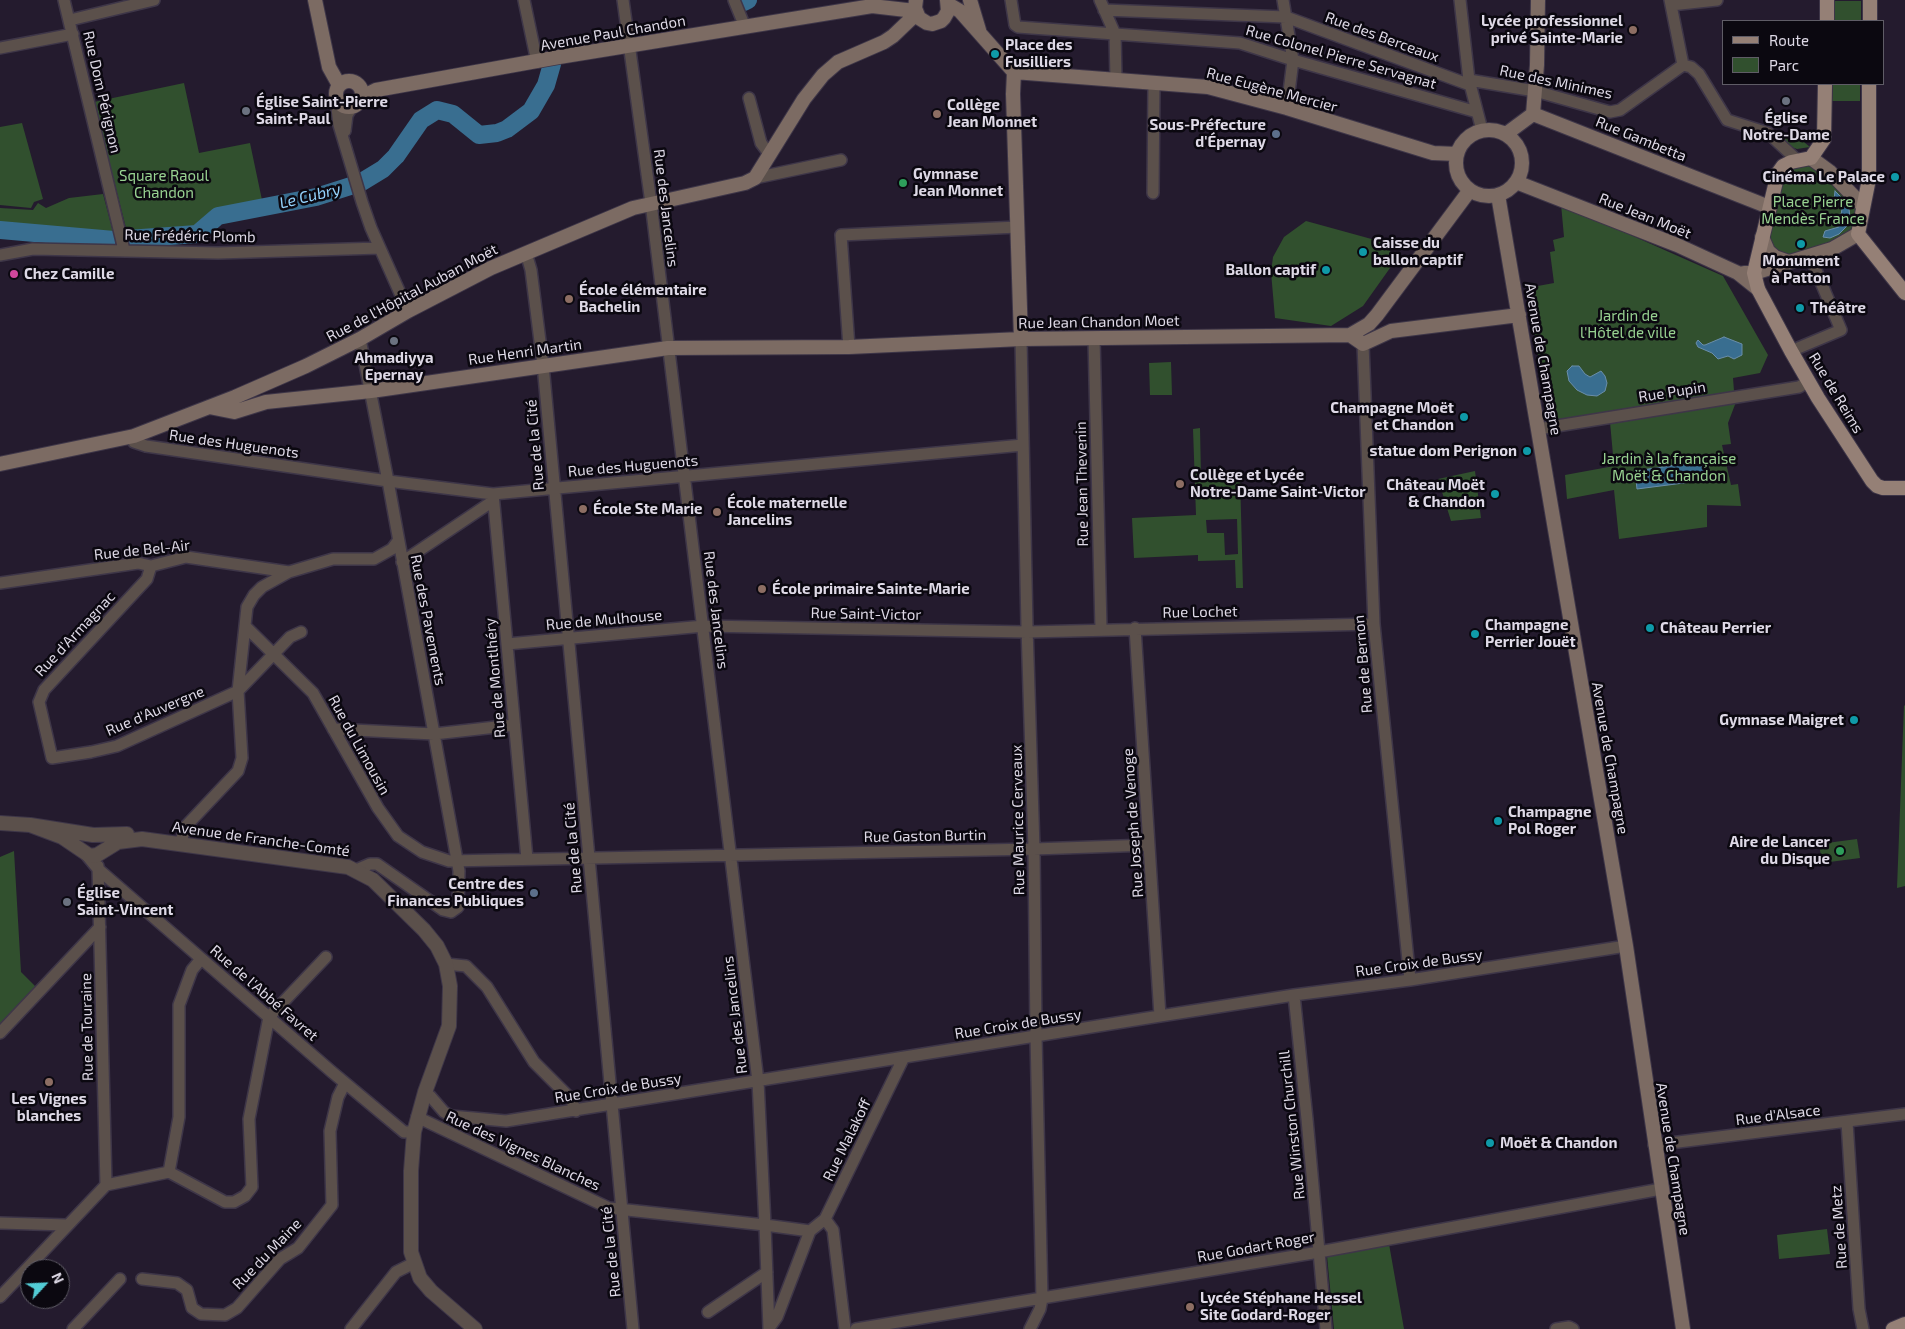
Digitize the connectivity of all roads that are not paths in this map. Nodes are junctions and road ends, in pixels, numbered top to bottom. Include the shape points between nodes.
1 (64, 0) edge
2 (154, 0) edge
3 (314, 0) edge
4 (524, 0) edge
5 (623, 0) edge
6 (734, 0) edge
7 (970, 0) edge
8 (1011, 0) edge
9 (1283, 0) edge
10 (1460, 0) edge
11 (1538, 0) edge
12 (1717, 0) edge
13 (1827, 0) edge
14 (1870, 0) edge
15 (948, 1) edge
16 (132, 2) edge
17 (1671, 2) edge
18 (1102, 5) edge
19 (916, 9) edge
20 (1286, 17) junction
21 (944, 18) junction
22 (70, 20) junction
23 (1827, 20) edge
24 (1870, 20) edge
25 (745, 27) junction
26 (73, 34) junction
27 (1115, 34) junction
28 (981, 36) junction
29 (629, 46) junction
30 (0, 48) edge
31 (1293, 60) junction
32 (537, 62) junction
33 (1683, 65) junction
34 (1014, 72) junction
35 (1116, 79) junction
36 (1154, 82) junction
37 (1470, 83) junction
38 (339, 85) junction
39 (1826, 85) edge
40 (1869, 85) edge
41 (1535, 91) junction
42 (749, 98) dead end
43 (351, 102) junction
44 (1288, 108) junction
45 (1477, 112) junction
46 (1533, 114) junction
47 (1482, 130) junction
48 (1506, 134) junction
49 (770, 154) junction
50 (1457, 154) junction
51 (1811, 158) junction
52 (841, 160) dead end
53 (1796, 160) junction
54 (755, 178) junction
55 (1516, 182) junction
56 (1470, 190) junction
57 (1152, 193) dead end
58 (1498, 194) junction
59 (651, 203) junction
60 (1863, 206) junction
61 (1769, 207) junction
62 (1018, 227) junction
63 (1858, 234) junction
64 (1762, 236) junction
65 (123, 248) junction
66 (380, 248) junction
67 (526, 253) junction
68 (0, 256) edge
69 (1810, 256) junction
70 (1789, 262) junction
71 (1738, 273) junction
72 (1754, 273) junction
73 (1758, 289) junction
74 (1905, 293) edge
75 (408, 311) junction
76 (1377, 315) junction
77 (1519, 315) junction
78 (1391, 331) junction
79 (1350, 335) junction
80 (1094, 338) junction
81 (360, 339) junction
82 (1021, 340) junction
83 (1363, 344) junction
84 (849, 347) junction
85 (668, 348) junction
86 (1791, 351) junction
87 (542, 365) junction
88 (1809, 381) junction
89 (371, 391) junction
90 (209, 407) junction
91 (1538, 429) junction
92 (134, 436) junction
93 (1023, 445) junction
94 (0, 464) edge
95 (685, 477) junction
96 (388, 482) junction
97 (554, 488) junction
98 (1905, 488) edge
99 (493, 497) junction
100 (398, 541) junction
101 (402, 562) junction
102 (151, 566) junction
103 (289, 572) junction
104 (0, 582) edge
105 (1374, 624) junction
106 (245, 626) junction
107 (704, 626) junction
108 (1135, 628) junction
109 (1101, 629) junction
110 (301, 632) dead end
111 (1027, 632) junction
112 (568, 638) junction
113 (507, 644) junction
114 (274, 654) junction
115 (238, 691) junction
116 (514, 725) junction
117 (334, 729) junction
118 (434, 734) junction
119 (52, 758) joint
120 (0, 823) edge
121 (30, 825) junction
122 (93, 835) junction
123 (142, 839) junction
124 (180, 844) junction
125 (1149, 845) junction
126 (1034, 849) junction
127 (84, 852) junction
128 (100, 853) junction
129 (731, 854) junction
130 (589, 858) junction
131 (527, 859) junction
132 (456, 861) junction
133 (98, 869) junction
134 (356, 870) junction
135 (100, 927) junction
136 (1626, 946) junction
137 (326, 957) dead end
138 (202, 959) junction
139 (446, 964) junction
140 (1410, 980) junction
141 (1294, 995) junction
142 (1160, 1016) junction
143 (269, 1017) junction
144 (0, 1033) edge
145 (1036, 1036) junction
146 (904, 1057) junction
147 (758, 1081) junction
148 (345, 1083) junction
149 (424, 1092) junction
150 (612, 1104) junction
151 (576, 1111) junction
152 (1905, 1114) edge
153 (417, 1117) junction
154 (1847, 1122) junction
155 (414, 1132) junction
156 (1654, 1145) junction
157 (169, 1172) junction
158 (106, 1185) junction
159 (1661, 1189) junction
160 (622, 1210) junction
161 (825, 1219) junction
162 (0, 1223) edge
163 (67, 1225) junction
164 (765, 1225) junction
165 (810, 1231) junction
166 (1319, 1252) junction
167 (414, 1262) junction
168 (767, 1272) junction
169 (120, 1279) dead end
170 (142, 1279) dead end
171 (0, 1297) edge
172 (1042, 1299) junction
173 (708, 1312) dead end
174 (1905, 1324) edge
175 (73, 1329) edge
176 (351, 1329) edge
177 (475, 1329) edge
178 (633, 1329) edge
179 (769, 1329) edge
180 (845, 1329) edge
181 (856, 1329) edge
182 (1030, 1329) edge
183 (1326, 1329) edge
184 (1556, 1329) edge
185 (1572, 1329) edge
186 (1683, 1329) edge
187 (1863, 1329) edge
188 (1893, 1329) edge

1 - 22 street, Rue Dom Pérignon
2 - 16 street
3 - 38 main road via 329,67
4 - 32 street
5 - 29 street, Rue des Jancelins
6 - 25 street
7 - 28 main road
8 - 27 street, Rue Colonel Pierre Servagnat via 1016,26
9 - 20 street
10 - 37 street
11 - 41 main road
12 - 17 street
13 - 23 main road
14 - 24 main road
15 - 21 main road
15 - 28 main road
16 - 22 street
17 - 33 street
18 - 20 street, Rue des Berceaux
18 - 27 street
19 - 21 main road, Avenue Paul Chandon via 927,23 936,23
19 - 25 main road, Avenue Paul Chandon via 872,6
19 - 49 main road via 888,39 838,62 822,75
20 - 31 street
20 - 37 street, Rue des Berceaux
21 - 28 main road
22 - 26 street, Rue Dom Pérignon
25 - 29 main road, Avenue Paul Chandon
26 - 30 street
26 - 65 street, Rue Dom Pérignon
27 - 31 street, Rue Colonel Pierre Servagnat via 1240,43
27 - 35 street
28 - 34 main road
29 - 32 main road, Avenue Paul Chandon
29 - 59 street, Rue des Jancelins
31 - 44 street
31 - 45 street, Rue Colonel Pierre Servagnat
32 - 43 main road, Avenue Paul Chandon via 376,90
33 - 41 street, Rue des Minimes via 1620,110 1610,112
33 - 53 street via 1699,74 1727,120 1768,133
34 - 35 main road, Rue Eugène Mercier
34 - 62 main road
35 - 36 main road, Rue Eugène Mercier
36 - 44 main road, Rue Eugène Mercier via 1208,87
36 - 57 street
37 - 41 street, Rue des Minimes
37 - 45 street
38 - 43 main road via 336,96
38 - 43 main road via 353,82 360,88
39 - 51 main road via 1824,138
40 - 60 main road via 1869,179
41 - 46 main road
42 - 49 street via 761,144
43 - 66 street via 337,108 338,117 358,190
44 - 50 main road, Rue Eugène Mercier via 1433,153
45 - 47 street
46 - 48 main road
46 - 61 main road, Rue Gambetta
47 - 48 main road
47 - 50 main road via 1466,139
48 - 55 main road via 1514,141 1521,156 1521,173
49 - 54 main road
50 - 56 main road via 1458,174
51 - 53 main road
51 - 60 main road via 1830,172
52 - 54 street, Rue de l'Hôpital Auban Moët
53 - 61 main road via 1778,173
54 - 59 main road, Rue de l'Hôpital Auban Moët via 745,183
55 - 58 main road
55 - 71 main road, Rue Jean Moët
56 - 58 main road via 1488,196
56 - 76 main road
58 - 77 main road, Avenue de Champagne
59 - 67 main road, Rue de l'Hôpital Auban Moët
59 - 85 street, Rue des Jancelins
60 - 63 main road
61 - 64 main road
62 - 82 main road
62 - 84 street via 842,235
63 - 69 main road via 1832,249
63 - 74 main road
64 - 70 main road via 1768,251
64 - 72 main road
65 - 66 street, Rue Frédéric Plomb via 218,253
65 - 68 street, Rue Frédéric Plomb via 33,249
66 - 75 street
67 - 75 main road, Rue de l'Hôpital Auban Moët
67 - 87 street, Rue de la Cité via 532,270
69 - 70 main road
69 - 86 street via 1840,330
70 - 72 main road
71 - 72 main road
71 - 73 main road, Rue Jean Moët
72 - 73 main road, Rue de Reims
73 - 86 main road, Rue de Reims
75 - 81 main road, Rue de l'Hôpital Auban Moët
76 - 78 main road
76 - 79 main road
77 - 78 main road
77 - 91 main road, Avenue de Champagne
78 - 83 main road
79 - 80 main road, Rue Jean Chandon Moet
79 - 83 main road
80 - 82 main road, Rue Jean Chandon Moet
80 - 109 street, Rue Jean Thevenin
81 - 89 street, Rue des Pavements
81 - 90 main road, Rue de l'Hôpital Auban Moët
82 - 84 main road, Rue Jean Chandon Moet
82 - 93 street, Rue Maurice Cerveaux
83 - 105 street, Rue de Bernon
84 - 85 main road, Rue Henri Martin
85 - 87 main road, Rue Henri Martin
85 - 95 street, Rue des Jancelins
86 - 88 main road, Rue de Reims
87 - 89 main road, Rue Henri Martin
87 - 97 street, Rue de la Cité
88 - 91 street, Rue Pupin via 1799,387
88 - 98 main road, Rue de Reims via 1872,481 1882,488
89 - 90 main road, Rue Henri Martin via 266,402 234,412
89 - 96 street, Rue des Pavements
90 - 92 main road, Rue de l'Hôpital Auban Moët
91 - 136 main road, Avenue de Champagne
92 - 94 main road, Rue de l'Hôpital Auban Moët
92 - 96 street, Rue des Huguenots via 134,442 146,446
93 - 95 street, Rue des Huguenots
93 - 111 street, Rue Maurice Cerveaux
95 - 97 street, Rue des Huguenots
95 - 107 street, Rue des Jancelins
96 - 99 street, Rue des Huguenots
96 - 100 street, Rue des Pavements
97 - 99 street, Rue des Huguenots
97 - 112 street, Rue de la Cité
99 - 101 street
99 - 113 street, Rue de Montlhéry
100 - 101 street, Rue des Pavements
100 - 103 street, Rue de Bel-Air via 392,549 374,559 333,559
101 - 118 street, Rue des Pavements
102 - 103 street, Rue de Bel-Air via 186,557
102 - 104 street, Rue de Bel-Air via 138,563
102 - 119 street, Rue d'Armagnac via 147,579 44,690 38,702
103 - 106 street via 254,595 247,607
105 - 108 street, Rue Lochet
105 - 140 street, Rue de Bernon
106 - 114 street, Rue du Limousin
106 - 115 street
107 - 111 street, Rue Saint-Victor
107 - 112 street, Rue de Mulhouse
107 - 129 street, Rue des Jancelins
108 - 109 street, Rue Lochet
108 - 125 street, Rue Joseph de Venoge
109 - 111 street, Rue Lochet
110 - 114 street via 290,637
111 - 126 street, Rue Maurice Cerveaux
112 - 113 street, Rue de Mulhouse
112 - 130 street, Rue de la Cité
113 - 116 street, Rue de Montlhéry
114 - 115 street
114 - 117 street, Rue du Limousin via 313,693
115 - 119 street, Rue d'Auvergne via 117,746
115 - 124 street via 242,758 238,771 186,826
116 - 118 street
116 - 131 street, Rue de Montlhéry
117 - 118 street
117 - 132 street, Rue du Limousin via 378,808 398,836 422,852
118 - 132 street, Rue des Pavements
120 - 121 street, Avenue de Franche-Comté
121 - 122 street, Avenue de Franche-Comté
121 - 127 street, Avenue de Franche-Comté via 62,837
122 - 123 street, Avenue de Franche-Comté via 123,834
122 - 127 street via 83,839 81,846
122 - 128 street via 101,840
123 - 124 street, Avenue de Franche-Comté
123 - 128 street, Avenue de Franche-Comté via 118,842
124 - 134 street, Avenue de Franche-Comté
125 - 126 street, Rue Gaston Burtin
125 - 142 street, Rue Joseph de Venoge
126 - 129 street, Rue Gaston Burtin
126 - 145 street, Rue Maurice Cerveaux
127 - 128 street via 90,856
127 - 133 street
128 - 133 street, Rue de Touraine
129 - 130 street, Rue Gaston Burtin
129 - 147 street, Rue des Jancelins
130 - 131 street, Rue du Limousin
130 - 150 street, Rue de la Cité
131 - 132 street, Rue du Limousin
132 - 134 street, Rue des Pavements via 458,907 451,912 443,910 378,864
133 - 135 street, Rue de Touraine
133 - 138 street, Rue de l'Abbé Favret
134 - 139 street, Avenue de Franche-Comté via 373,880 424,930
135 - 144 street
135 - 158 street, Rue de Touraine
136 - 140 street, Rue Croix de Bussy
136 - 156 main road, Avenue de Champagne
137 - 143 street
138 - 143 street, Rue de l'Abbé Favret
138 - 157 street via 192,970 179,1005 179,1117
139 - 149 street, Avenue de Franche-Comté via 450,986 449,1026
139 - 151 street via 466,966 487,987 534,1062 572,1099
140 - 141 street, Rue Croix de Bussy
141 - 142 street, Rue Croix de Bussy
141 - 166 street, Rue Winston Churchill
142 - 145 street, Rue Croix de Bussy
143 - 148 street, Rue de l'Abbé Favret
143 - 157 street via 249,1120 252,1187 234,1202 225,1202
145 - 146 street, Rue Croix de Bussy
145 - 172 street, Rue Maurice Cerveaux
146 - 147 street, Rue Croix de Bussy
146 - 161 street, Rue Malakoff
147 - 150 street, Rue Croix de Bussy
147 - 164 street, Rue des Jancelins
148 - 155 street, Rue de l'Abbé Favret via 404,1132
148 - 170 street, Rue du Maine via 338,1097 330,1131 332,1205 298,1248 280,1259 237,1308 225,1315 201,1314 192,1308 187,1290 177,1283
149 - 151 street, Rue Croix de Bussy via 444,1112 462,1118 506,1121
149 - 153 street, Avenue de Franche-Comté
150 - 151 street, Rue Croix de Bussy
150 - 160 street, Rue de la Cité
152 - 154 street, Rue d'Alsace
153 - 155 street, Avenue de Franche-Comté
153 - 160 street, Rue des Vignes Blanches via 609,1208
154 - 156 street, Rue d'Alsace
154 - 187 street, Rue de Metz
155 - 167 street, Avenue de Franche-Comté via 411,1252
156 - 159 main road, Avenue de Champagne
157 - 158 street
158 - 163 street
159 - 166 street, Rue Godart Roger
159 - 186 main road, Avenue de Champagne
160 - 164 street, Rue des Vignes Blanches
160 - 178 street, Rue de la Cité
161 - 165 street, Rue Malakoff
161 - 180 street via 833,1230
162 - 163 street
163 - 171 street
164 - 165 street, Rue des Vignes Blanches
164 - 168 street, Rue des Jancelins
165 - 179 street via 777,1317
166 - 172 street, Rue Godart Roger
166 - 183 street, Rue Winston Churchill
167 - 176 street via 396,1272
167 - 177 street, Avenue de Franche-Comté via 420,1278 431,1291
168 - 173 street
168 - 179 street, Rue des Jancelins
169 - 175 street
172 - 181 street, Rue Godart Roger
172 - 182 street
174 - 188 main road
184 - 185 street

